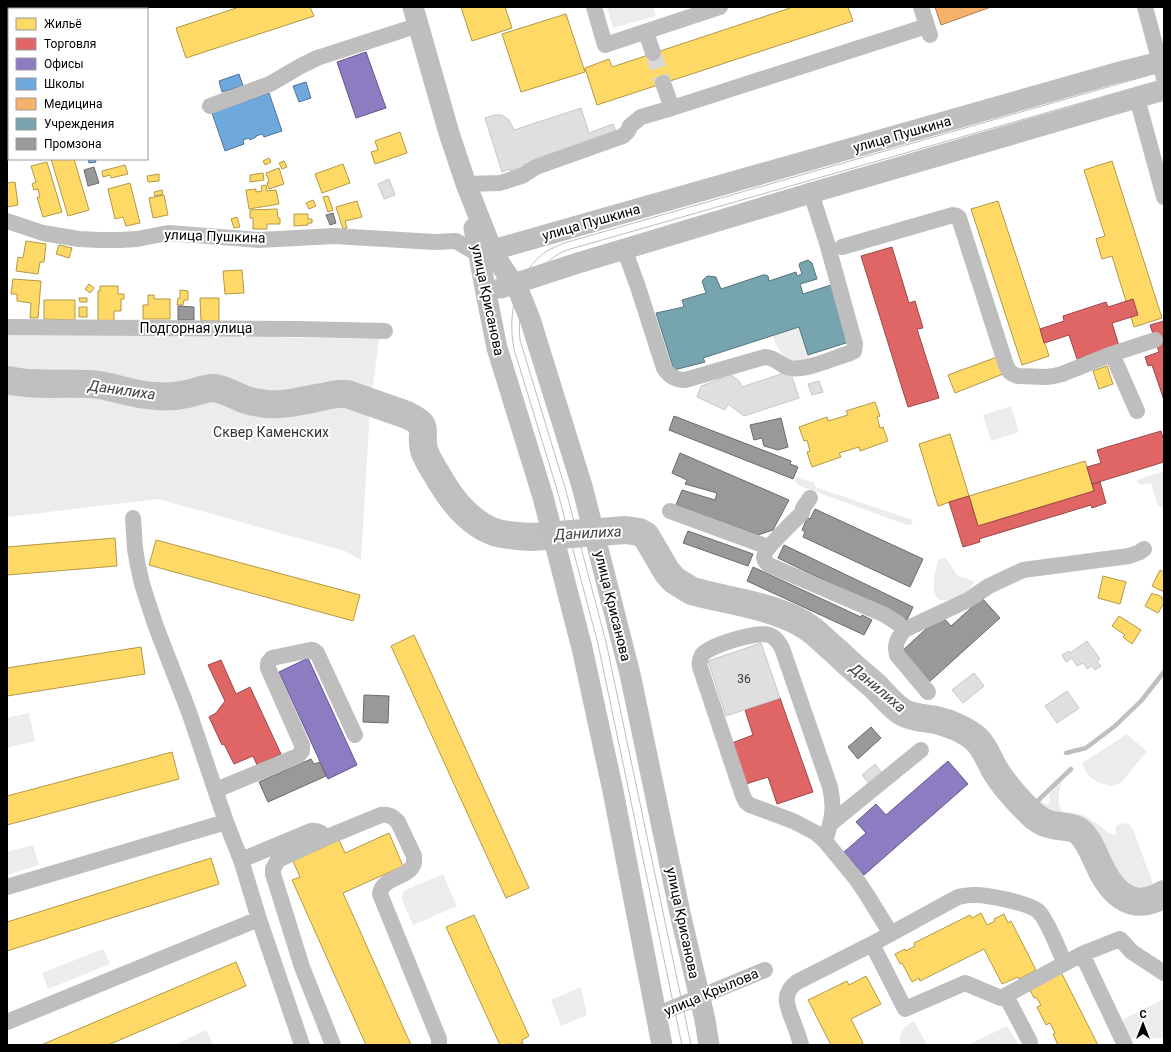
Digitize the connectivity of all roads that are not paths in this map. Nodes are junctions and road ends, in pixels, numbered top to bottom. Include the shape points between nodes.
1 (594, 7) edge
2 (720, 7) edge
3 (921, 7) edge
4 (1145, 7) edge
5 (416, 16) edge
6 (646, 32) junction
7 (654, 53) tunnel mouth
8 (1163, 67) edge
9 (663, 83) tunnel mouth
10 (1164, 90) edge
11 (1137, 98) junction
12 (210, 106) dead end
13 (672, 108) junction
14 (466, 184) junction
15 (811, 193) junction
16 (1164, 197) edge
17 (7, 221) edge
18 (842, 247) dead end
19 (624, 249) junction
20 (485, 252) junction
21 (514, 285) junction
22 (486, 293) junction
23 (7, 327) edge
24 (385, 331) dead end
25 (1155, 340) dead end
26 (1112, 354) junction
27 (1137, 410) dead end
28 (810, 498) dead end
29 (670, 511) dead end
30 (133, 518) dead end
31 (768, 547) junction
32 (1144, 549) dead end
33 (904, 630) junction
34 (928, 692) dead end
35 (355, 735) dead end
36 (921, 750) dead end
37 (216, 790) junction
38 (226, 822) junction
39 (830, 824) junction
40 (326, 838) junction
41 (825, 842) junction
42 (241, 860) junction
43 (7, 887) edge
44 (259, 919) junction
45 (891, 934) junction
46 (872, 944) junction
47 (1082, 954) junction
48 (1064, 962) junction
49 (765, 970) dead end
50 (1164, 973) edge
51 (1006, 996) junction
52 (699, 997) junction
53 (656, 1015) junction
54 (7, 1022) edge
55 (302, 1045) edge
56 (333, 1045) edge
57 (439, 1045) edge
58 (662, 1045) edge
59 (709, 1045) edge
60 (801, 1045) edge
61 (1030, 1045) edge
62 (1125, 1045) edge

1 - 6 street via 605,45
2 - 6 street
3 - 13 street via 928,31
4 - 8 street
5 - 12 street via 318,58 265,87
5 - 14 main road, улица Крисанова
6 - 7 street
8 - 20 main road, улица Пушкина via 1086,82
9 - 13 street
10 - 11 main road
11 - 15 main road
11 - 16 street
13 - 14 street via 641,117 618,139 536,167 522,176 500,183
14 - 20 main road, улица Крисанова
15 - 19 main road
15 - 19 street via 856,344 854,351 850,353 804,368 789,368 772,358 765,357 685,380 675,379 664,368
17 - 20 street, улица Пушкина via 43,233 99,240 120,240 168,233 259,240 334,236 456,241
18 - 26 street via 953,215 957,216 1009,371 1018,376 1054,376
19 - 21 main road
20 - 21 main road, улица Крисанова via 494,255
20 - 22 main road, улица Крисанова
21 - 22 main road
21 - 52 main road, улица Крисанова via 530,319 582,486 630,674
22 - 53 main road, улица Крисанова via 497,348 543,497 578,633 613,791
23 - 24 street, Подгорная улица
25 - 26 street
26 - 27 street
28 - 31 street via 802,513
29 - 31 street
30 - 37 street via 135,550 142,584
31 - 33 street via 764,557 769,565 885,615
32 - 33 street via 1129,556 1023,570 968,600
33 - 34 street via 896,643 896,655
35 - 37 street via 317,653 310,650 272,658 268,668 302,751 298,756
36 - 39 street
37 - 38 street
38 - 42 street
38 - 43 street
39 - 41 street
39 - 41 street via 833,809 830,787 782,648 775,638 754,634 702,655 700,667 746,802 799,824 816,833
40 - 42 street via 319,831 311,831
40 - 56 street via 278,860 273,874 302,967
40 - 57 street via 381,815 388,814 398,822 414,856 413,866 384,885 380,889 380,894 439,1039
41 - 45 street via 857,880
42 - 44 street
44 - 54 street
44 - 55 street
45 - 46 street
45 - 48 street via 958,898 974,894 1021,903 1038,910
46 - 51 street via 905,1009 965,983 1001,998
46 - 60 street via 792,985 787,1002
47 - 48 street
47 - 50 street via 1120,939 1132,952
47 - 62 street
48 - 51 street
49 - 52 street, улица Крылова
51 - 61 street
52 - 53 street, улица Крылова
52 - 59 main road, улица Крисанова
53 - 58 main road, улица Крисанова

